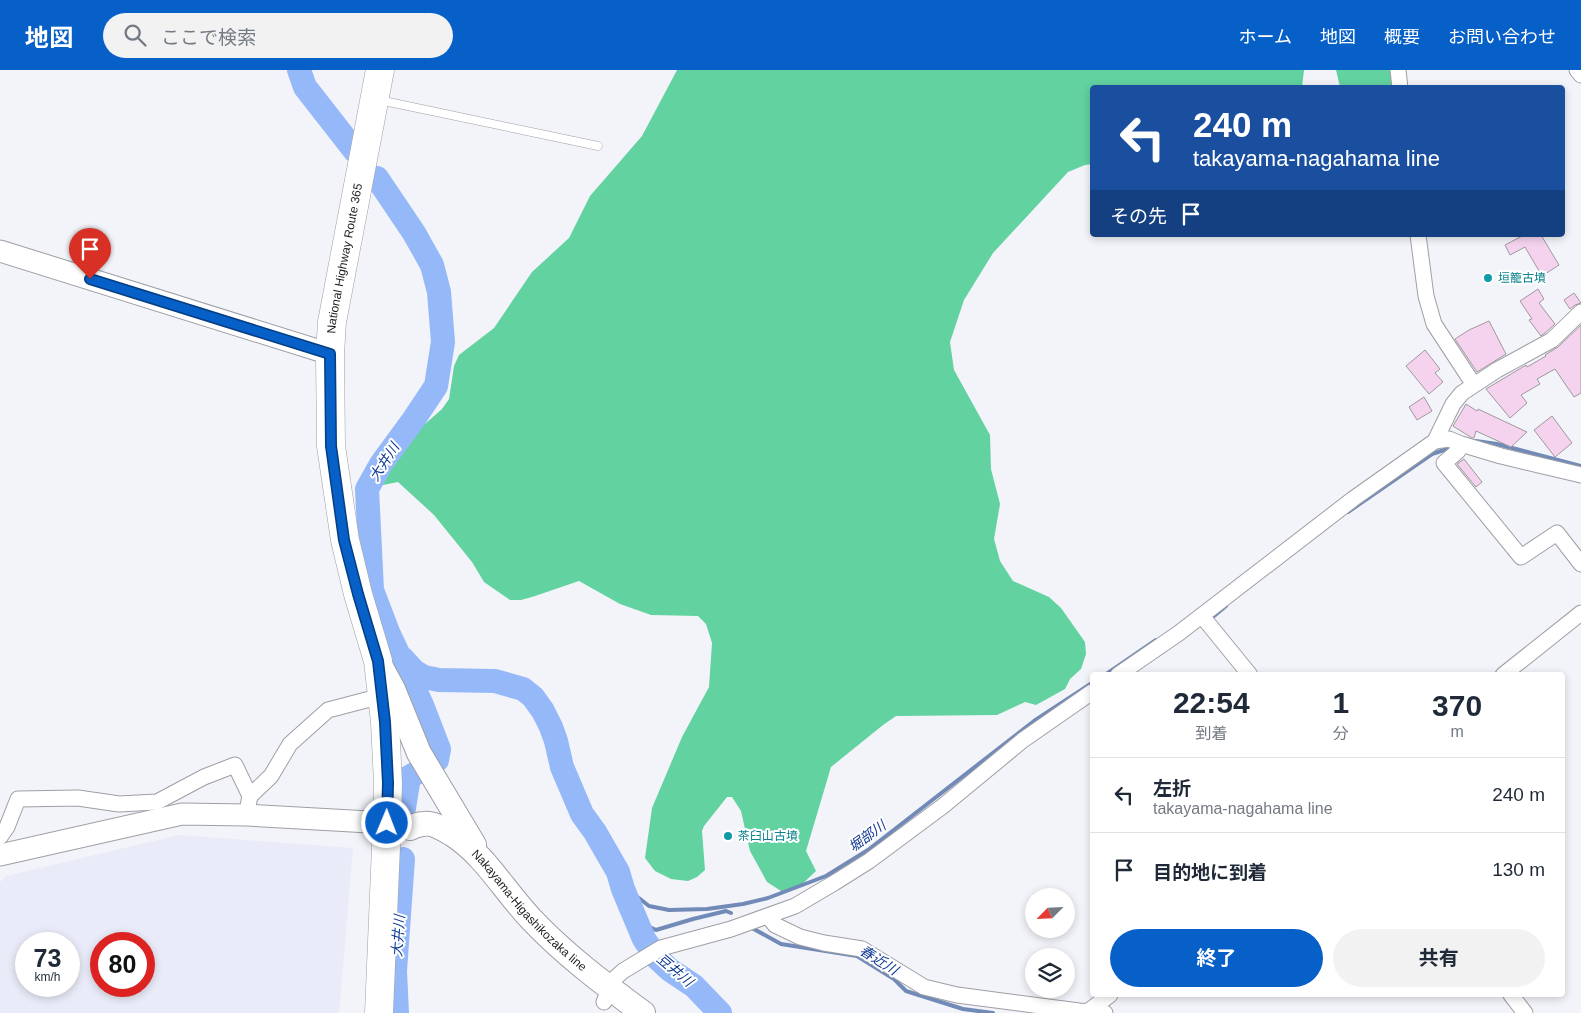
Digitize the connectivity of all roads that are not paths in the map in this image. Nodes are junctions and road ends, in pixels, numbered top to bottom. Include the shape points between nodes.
1 (380, 70) edge
2 (1398, 70) edge
3 (1577, 70) edge
4 (1581, 75) edge
5 (1400, 85) edge
6 (374, 99) junction
7 (598, 146) dead end
8 (1418, 237) edge
9 (0, 251) edge
10 (1581, 312) edge
11 (330, 354) junction
12 (1474, 385) junction
13 (1435, 441) junction
14 (1461, 444) junction
15 (1581, 475) edge
16 (1581, 564) edge
17 (1581, 613) edge
18 (1202, 616) junction
19 (378, 661) junction
20 (1122, 672) edge
21 (1248, 672) edge
22 (1507, 672) edge
23 (1090, 693) edge
24 (382, 697) junction
25 (248, 806) junction
26 (398, 826) junction
27 (0, 837) edge
28 (0, 855) edge
29 (482, 860) junction
30 (768, 916) junction
31 (1107, 997) edge
32 (1513, 997) edge
33 (611, 1001) edge
34 (1087, 1012) junction
35 (379, 1013) edge
36 (643, 1013) edge
37 (1106, 1013) edge
38 (1525, 1013) edge

1 - 6 highway, National Highway Route 365
2 - 5 street
3 - 4 street
6 - 7 lane
6 - 11 highway, National Highway Route 365 via 332,322
8 - 12 street via 1426,296 1434,324
9 - 11 street
10 - 12 street via 1552,340
11 - 19 highway, National Highway Route 365 via 331,446 344,540
12 - 13 street via 1453,404
13 - 14 street via 1449,439
13 - 18 street via 1352,499
14 - 15 street
14 - 16 street via 1444,463 1521,557 1557,533
17 - 22 street
18 - 20 street
18 - 21 street
19 - 24 highway, National Highway Route 365
19 - 29 main road via 419,753
23 - 30 street via 1023,740 944,806 877,855 831,877 795,906
24 - 25 street via 328,710 290,744
24 - 26 highway, National Highway Route 365
25 - 26 street
25 - 27 street via 235,765 158,802 119,804 78,798 18,799
25 - 28 street via 182,814
26 - 29 main road, Nakayama-Higashikozaka line via 426,823 441,828 466,844
26 - 33 main road, Nakayama-Higashikozaka line via 455,852 524,933 551,958
26 - 35 highway, National Highway Route 365
29 - 33 main road, Nakayama-Higashikozaka line via 508,894
30 - 33 street via 661,948 623,970 613,980
30 - 34 street via 776,925 800,937 862,949 924,987 957,995
31 - 34 street
32 - 38 street
33 - 36 main road, Nakayama-Higashikozaka line
34 - 37 street

